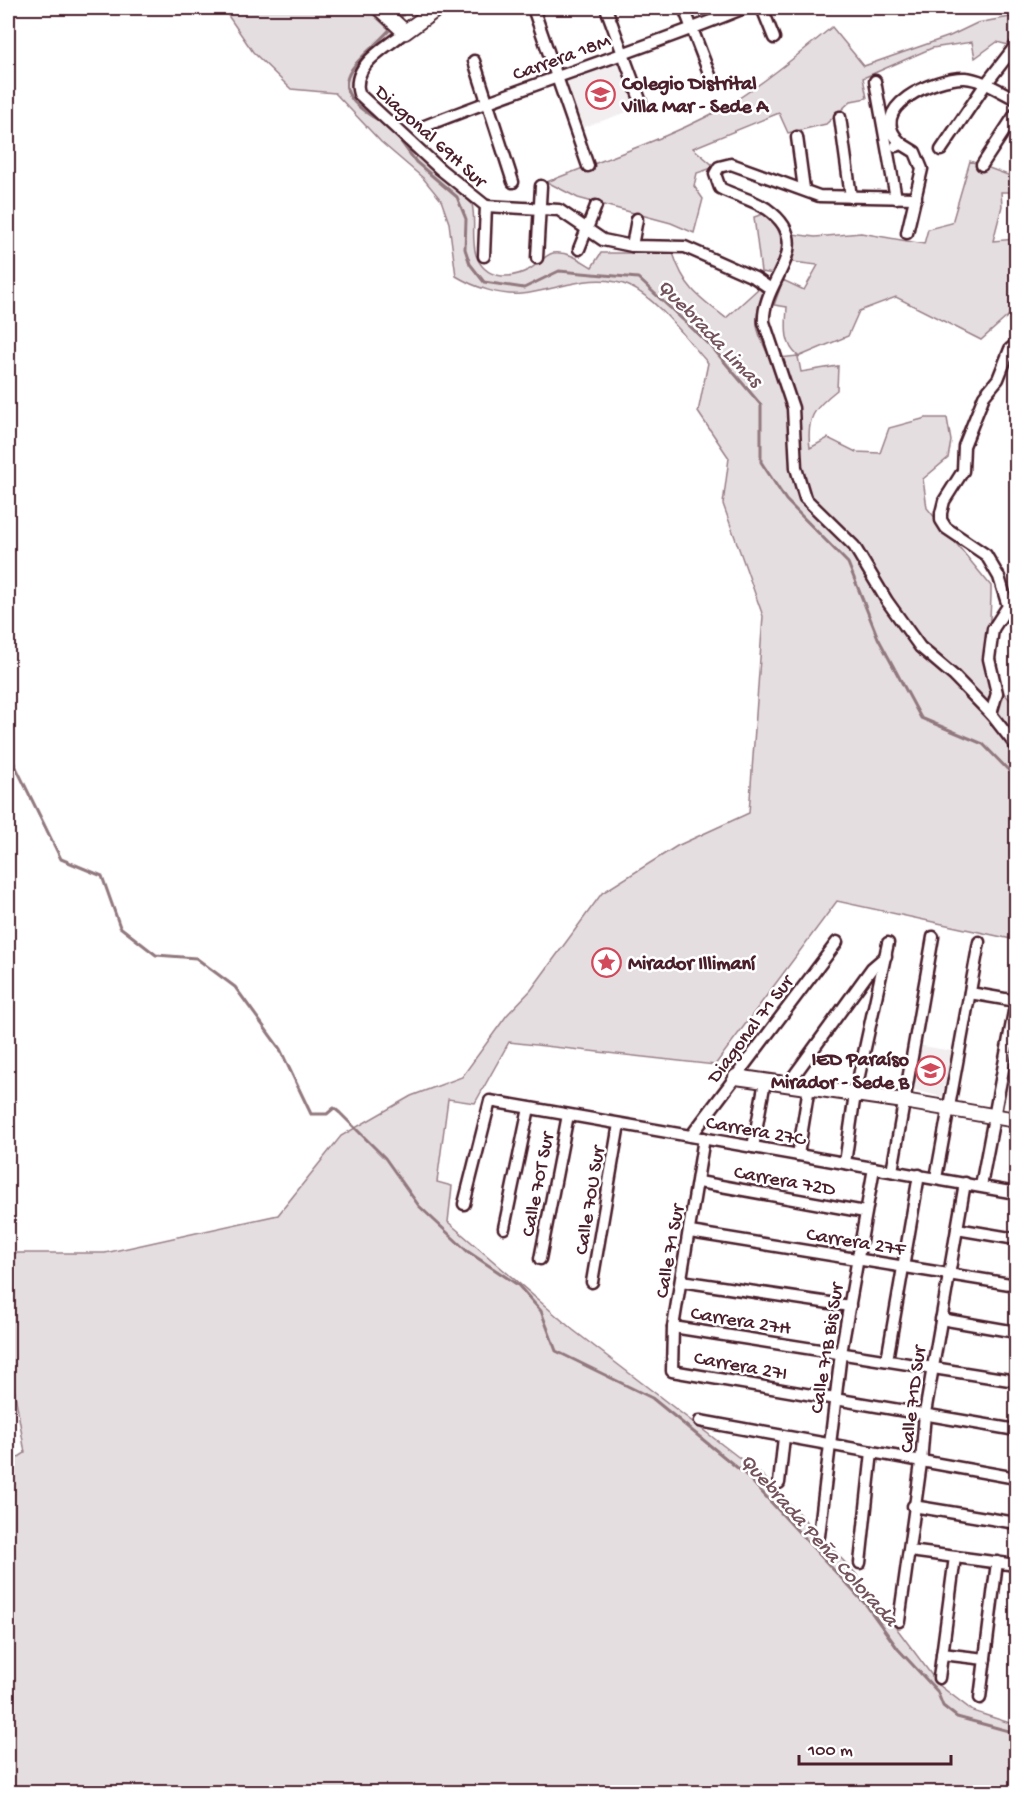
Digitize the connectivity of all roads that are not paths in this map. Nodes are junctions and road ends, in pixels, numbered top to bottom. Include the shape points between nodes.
1 (438, 8) edge
2 (533, 8) edge
3 (606, 8) edge
4 (684, 8) edge
5 (744, 8) edge
6 (762, 8) edge
7 (422, 14) edge
8 (393, 21) edge
9 (692, 29) junction
10 (774, 39) dead end
11 (1017, 45) edge
12 (622, 53) junction
13 (474, 61) dead end
14 (556, 78) junction
15 (711, 78) dead end
16 (875, 81) dead end
17 (985, 85) junction
18 (1017, 99) edge
19 (487, 101) junction
20 (642, 105) dead end
21 (1017, 113) edge
22 (840, 117) dead end
23 (425, 126) dead end
24 (797, 137) dead end
25 (902, 144) junction
26 (887, 150) junction
27 (941, 150) dead end
28 (588, 165) dead end
29 (982, 165) dead end
30 (513, 182) dead end
31 (541, 186) dead end
32 (804, 189) junction
33 (851, 197) junction
34 (896, 198) junction
35 (916, 198) junction
36 (486, 206) junction
37 (596, 206) dead end
38 (540, 209) junction
39 (637, 219) dead end
40 (587, 228) junction
41 (907, 233) dead end
42 (632, 246) junction
43 (579, 249) dead end
44 (484, 256) dead end
45 (537, 258) dead end
46 (771, 289) junction
47 (1013, 346) edge
48 (991, 714) junction
49 (1017, 746) edge
50 (933, 937) dead end
51 (837, 942) dead end
52 (979, 942) dead end
53 (888, 943) dead end
54 (886, 956) junction
55 (970, 993) junction
56 (1017, 1001) edge
57 (736, 1077) junction
58 (765, 1081) junction
59 (788, 1084) junction
60 (809, 1087) junction
61 (855, 1094) junction
62 (904, 1101) junction
63 (529, 1108) junction
64 (949, 1108) junction
65 (568, 1115) junction
66 (994, 1116) junction
67 (1017, 1120) edge
68 (619, 1124) junction
69 (691, 1136) junction
70 (704, 1138) junction
71 (753, 1147) junction
72 (798, 1155) junction
73 (845, 1163) junction
74 (874, 1168) junction
75 (892, 1171) junction
76 (919, 1175) junction
77 (936, 1178) junction
78 (699, 1182) junction
79 (965, 1183) junction
80 (981, 1186) junction
81 (1017, 1193) edge
82 (464, 1204) dead end
83 (865, 1212) junction
84 (504, 1228) dead end
85 (957, 1229) junction
86 (690, 1232) junction
87 (1017, 1239) edge
88 (858, 1257) junction
89 (540, 1259) dead end
90 (904, 1266) junction
91 (950, 1274) junction
92 (681, 1281) junction
93 (592, 1282) dead end
94 (1017, 1285) edge
95 (850, 1306) junction
96 (941, 1319) junction
97 (673, 1327) junction
98 (1017, 1332) edge
99 (841, 1353) junction
100 (887, 1360) junction
101 (932, 1368) junction
102 (672, 1371) joint
103 (1017, 1382) edge
104 (834, 1398) junction
105 (925, 1413) junction
106 (700, 1421) dead end
107 (1017, 1430) edge
108 (784, 1437) junction
109 (828, 1444) junction
110 (872, 1452) junction
111 (921, 1463) junction
112 (1017, 1478) edge
113 (779, 1484) dead end
114 (913, 1506) junction
115 (1017, 1523) edge
116 (819, 1536) dead end
117 (910, 1551) junction
118 (955, 1557) junction
119 (997, 1562) junction
120 (860, 1563) dead end
121 (1017, 1565) edge
122 (899, 1621) dead end
123 (942, 1654) junction
124 (985, 1659) junction
125 (939, 1678) dead end
126 (980, 1698) dead end

1 - 7 street
2 - 14 street
3 - 12 street
4 - 9 street
5 - 9 street, Carrera 18M
6 - 10 street
7 - 8 street
8 - 36 street, Diagonal 69H Sur via 360,73 358,89 364,100
9 - 12 street, Carrera 18M
9 - 15 street
11 - 17 street
12 - 14 street, Carrera 18M
12 - 20 street
13 - 19 street
14 - 19 street, Carrera 18M
14 - 28 street
16 - 26 street
17 - 18 street
17 - 25 street via 960,78 906,96 895,109 891,124
17 - 27 street
19 - 23 street, Carrera 18M
19 - 30 street
21 - 29 street
22 - 33 street
24 - 32 street
25 - 26 street
25 - 35 street via 915,152 921,162
26 - 34 street
31 - 38 street
32 - 33 street via 819,196
32 - 46 street via 734,164 724,164 715,174 720,188 760,205 778,219 787,236 788,257
33 - 34 street
34 - 35 street
35 - 41 street
36 - 38 street
36 - 44 street
37 - 40 street
38 - 40 street via 559,210
38 - 45 street
39 - 42 street
40 - 42 street via 603,240
40 - 43 street
42 - 46 street via 685,247
46 - 48 street via 764,322 793,408 798,482 805,498 854,546 920,647
47 - 48 street via 998,379 984,396 964,446 963,471 941,513 946,528 986,555 999,577 1008,606 993,629 989,659 997,693
48 - 49 street
50 - 62 street
51 - 57 street, Diagonal 71 Sur
52 - 55 street
53 - 54 street
54 - 59 street via 872,968
54 - 61 street
55 - 56 street
55 - 64 street
56 - 66 street
57 - 58 street
57 - 69 street, Diagonal 71 Sur
58 - 59 street
58 - 71 street
59 - 60 street
60 - 61 street
60 - 72 street
61 - 62 street
61 - 73 street
62 - 64 street
62 - 75 street
63 - 65 street, Carrera 27C
63 - 82 street, Carrera 27C via 490,1101
63 - 84 street
64 - 66 street
64 - 77 street
65 - 68 street, Carrera 27C
65 - 89 street, Calle 70T Sur
66 - 67 street
66 - 80 street
68 - 69 street, Carrera 27C
68 - 93 street, Calle 70U Sur
69 - 70 street, Carrera 27C
70 - 71 street, Carrera 27C
70 - 78 street, Calle 71 Sur
71 - 72 street, Carrera 27C
72 - 73 street, Carrera 27C
73 - 74 street, Carrera 27C
74 - 75 street, Carrera 27C
74 - 83 street, Calle 71B Bis Sur
75 - 76 street, Carrera 27C
76 - 77 street, Carrera 27C
76 - 90 street
77 - 79 street, Carrera 27C
78 - 83 street, Carrera 72D
78 - 86 street, Calle 71 Sur
79 - 80 street, Carrera 27C
79 - 85 street, Calle 71D Sur
80 - 81 street, Carrera 27C
83 - 88 street, Calle 71B Bis Sur
85 - 87 street
85 - 91 street, Calle 71D Sur
86 - 88 street, Carrera 27F
86 - 92 street, Calle 71 Sur
88 - 90 street, Carrera 27F
88 - 95 street, Calle 71B Bis Sur
90 - 91 street, Carrera 27F
90 - 100 street
91 - 94 street, Carrera 27F
91 - 96 street, Calle 71D Sur
92 - 95 street
92 - 97 street, Calle 71 Sur
95 - 99 street, Calle 71B Bis Sur
96 - 98 street
96 - 101 street, Calle 71D Sur
97 - 99 street, Carrera 27H
97 - 102 street, Calle 71 Sur
99 - 100 street, Carrera 27H
99 - 104 street, Calle 71B Bis Sur
100 - 101 street, Carrera 27H
101 - 103 street, Carrera 27H
101 - 105 street, Calle 71D Sur
102 - 104 street, Carrera 27I
104 - 105 street, Carrera 27I
104 - 109 street, Calle 71B Bis Sur
105 - 107 street, Carrera 27I
105 - 111 street, Calle 71D Sur
106 - 108 street
108 - 109 street
108 - 113 street
109 - 110 street
109 - 116 street, Calle 71B Bis Sur
110 - 111 street
110 - 120 street
111 - 112 street
111 - 114 street, Calle 71D Sur
114 - 115 street
114 - 117 street, Calle 71D Sur
117 - 118 street
117 - 122 street, Calle 71D Sur
118 - 119 street
118 - 123 street
119 - 121 street
119 - 124 street
123 - 124 street
123 - 125 street
124 - 126 street

